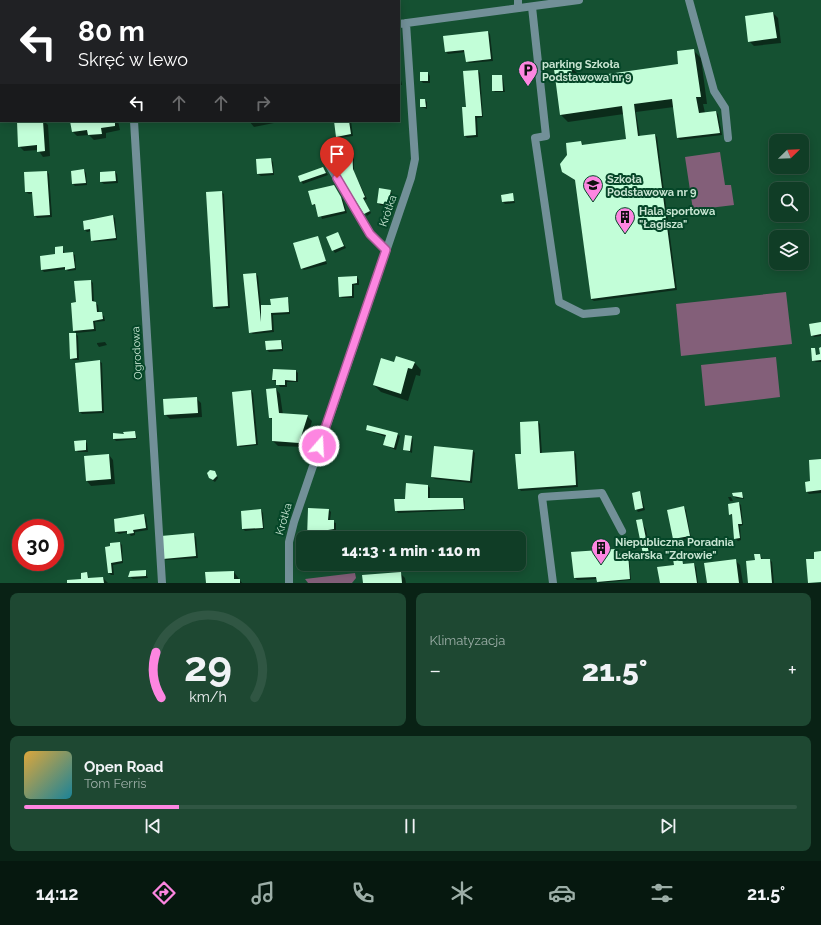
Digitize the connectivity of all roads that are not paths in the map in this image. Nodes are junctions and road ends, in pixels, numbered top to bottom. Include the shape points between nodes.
1 (580, 0) edge
2 (689, 0) edge
3 (518, 4) edge
4 (532, 7) junction
5 (403, 24) edge
6 (134, 122) edge
7 (728, 138) dead end
8 (330, 165) dead end
9 (386, 250) junction
10 (616, 311) dead end
11 (622, 532) dead end
12 (162, 583) edge
13 (289, 583) edge
14 (554, 583) edge

1 - 4 street
2 - 7 street via 714,91 725,108
3 - 4 street
3 - 5 street
4 - 10 street via 546,136 535,138 559,302 583,314
5 - 9 street, Krótka via 415,159
6 - 12 street, Ogrodowa
8 - 9 street via 370,234
9 - 13 street, Krótka via 294,522 289,542
11 - 14 street via 602,493 542,497

